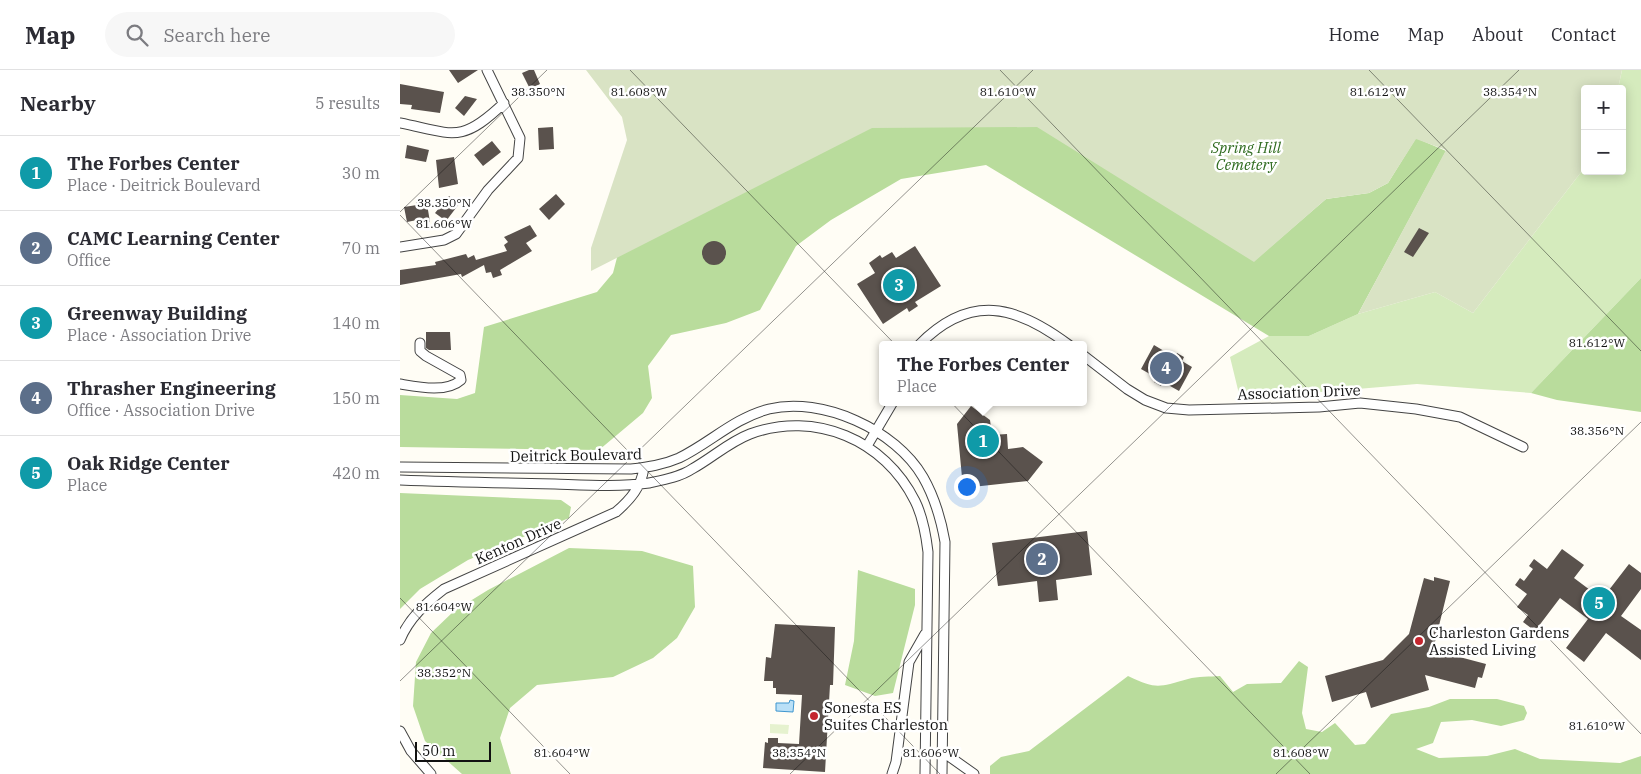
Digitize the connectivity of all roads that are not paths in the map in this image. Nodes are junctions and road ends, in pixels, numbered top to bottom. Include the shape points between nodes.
1 (487, 70) edge
2 (504, 103) junction
3 (400, 123) edge
4 (400, 247) edge
5 (923, 341) edge
6 (1063, 341) edge
7 (420, 343) dead end
8 (1087, 358) edge
9 (400, 384) edge
10 (892, 406) edge
11 (876, 432) junction
12 (868, 446) junction
13 (1523, 447) dead end
14 (400, 467) edge
15 (644, 468) junction
16 (400, 480) edge
17 (641, 483) junction
18 (926, 631) junction
19 (400, 640) edge
20 (400, 731) edge
21 (943, 752) junction
22 (430, 774) edge
23 (892, 774) edge
24 (925, 774) edge
25 (942, 774) edge
26 (974, 774) edge

1 - 2 street
2 - 3 street via 476,128 462,133 450,134
2 - 4 street via 520,138 518,158 488,190 456,234 444,240
5 - 6 street via 949,320 986,310 1005,310 1030,318
7 - 9 street via 420,351 460,375 461,380 445,387
8 - 13 street, Association Drive via 1127,388 1166,408 1319,407 1360,403 1416,409 1460,417
10 - 11 street
11 - 12 street
11 - 15 street, Deitrick Boulevard via 856,420 817,409 795,406 769,409 724,428 678,458
11 - 21 street, Deitrick Boulevard via 903,451 923,476 940,514 945,542
12 - 17 street, Deitrick Boulevard via 828,428 812,425 775,428 737,440 691,470
12 - 18 street, Deitrick Boulevard via 902,479 916,502 928,552
14 - 15 street, Deitrick Boulevard
15 - 17 street, Kenton Drive
16 - 17 street, Deitrick Boulevard via 591,485
17 - 19 street, Kenton Drive via 629,501 616,512 444,589 421,608
18 - 23 street via 909,662
18 - 24 street, Deitrick Boulevard
20 - 22 street
21 - 25 street, Deitrick Boulevard
21 - 26 street

